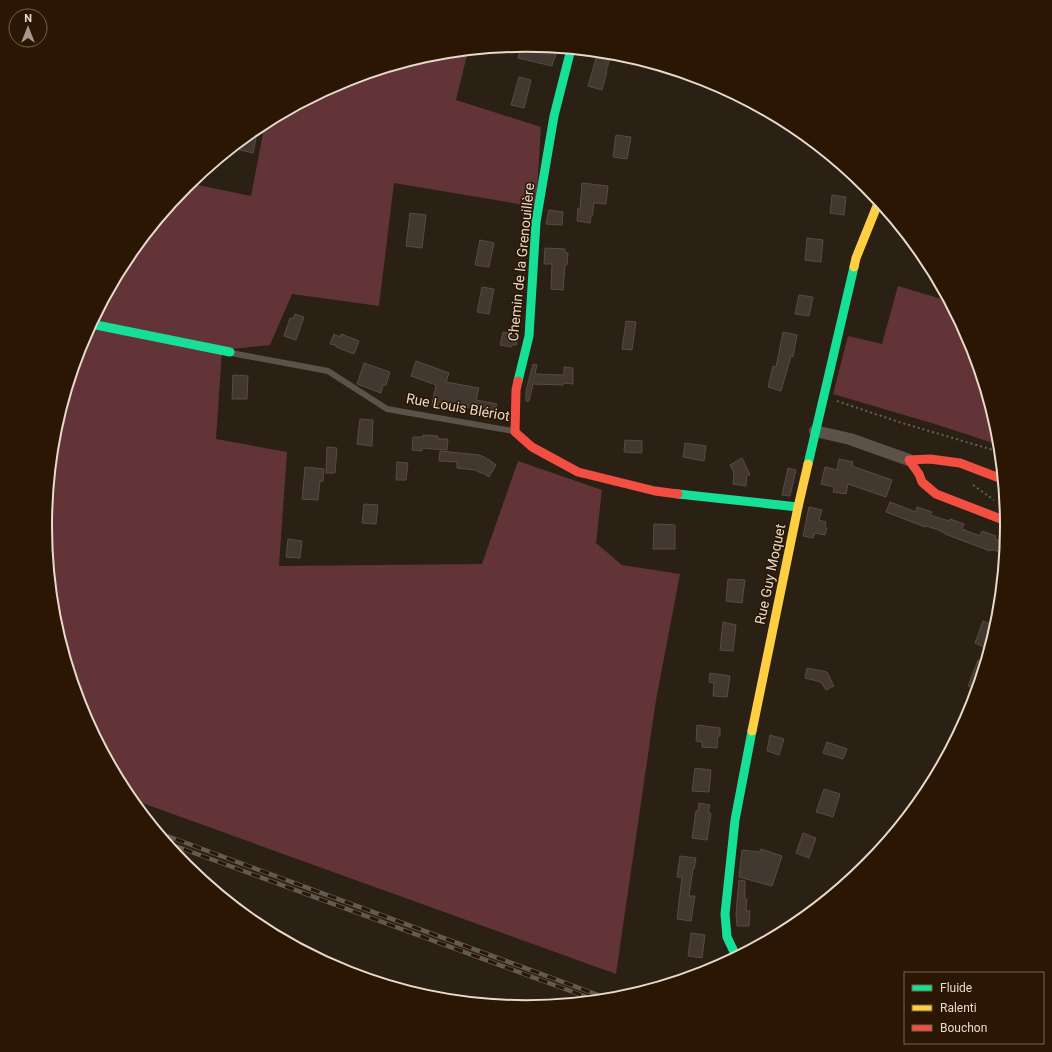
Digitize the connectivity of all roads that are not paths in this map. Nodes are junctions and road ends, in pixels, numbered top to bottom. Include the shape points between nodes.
1 (570, 54) edge
2 (876, 207) edge
3 (97, 325) edge
4 (230, 352) joint
5 (515, 432) junction
6 (815, 432) junction
7 (909, 460) junction
8 (997, 477) edge
9 (798, 507) junction
10 (1000, 519) edge
11 (734, 952) edge

1 - 5 street, Chemin de la Grenouillère via 554,116 536,222 529,336 516,390
2 - 6 street, Rue Guy Moquet via 856,258
3 - 4 street
4 - 5 lane, Rue Louis Blériot via 328,371 387,409
5 - 9 street, Rue Louis Blériot via 532,447 578,472 655,491
6 - 7 street via 850,439
6 - 9 street, Rue Guy Moquet
7 - 8 street via 930,459 960,463
7 - 10 street via 922,482 936,494
9 - 11 street, Rue Guy Moquet via 735,820 725,914 727,937

